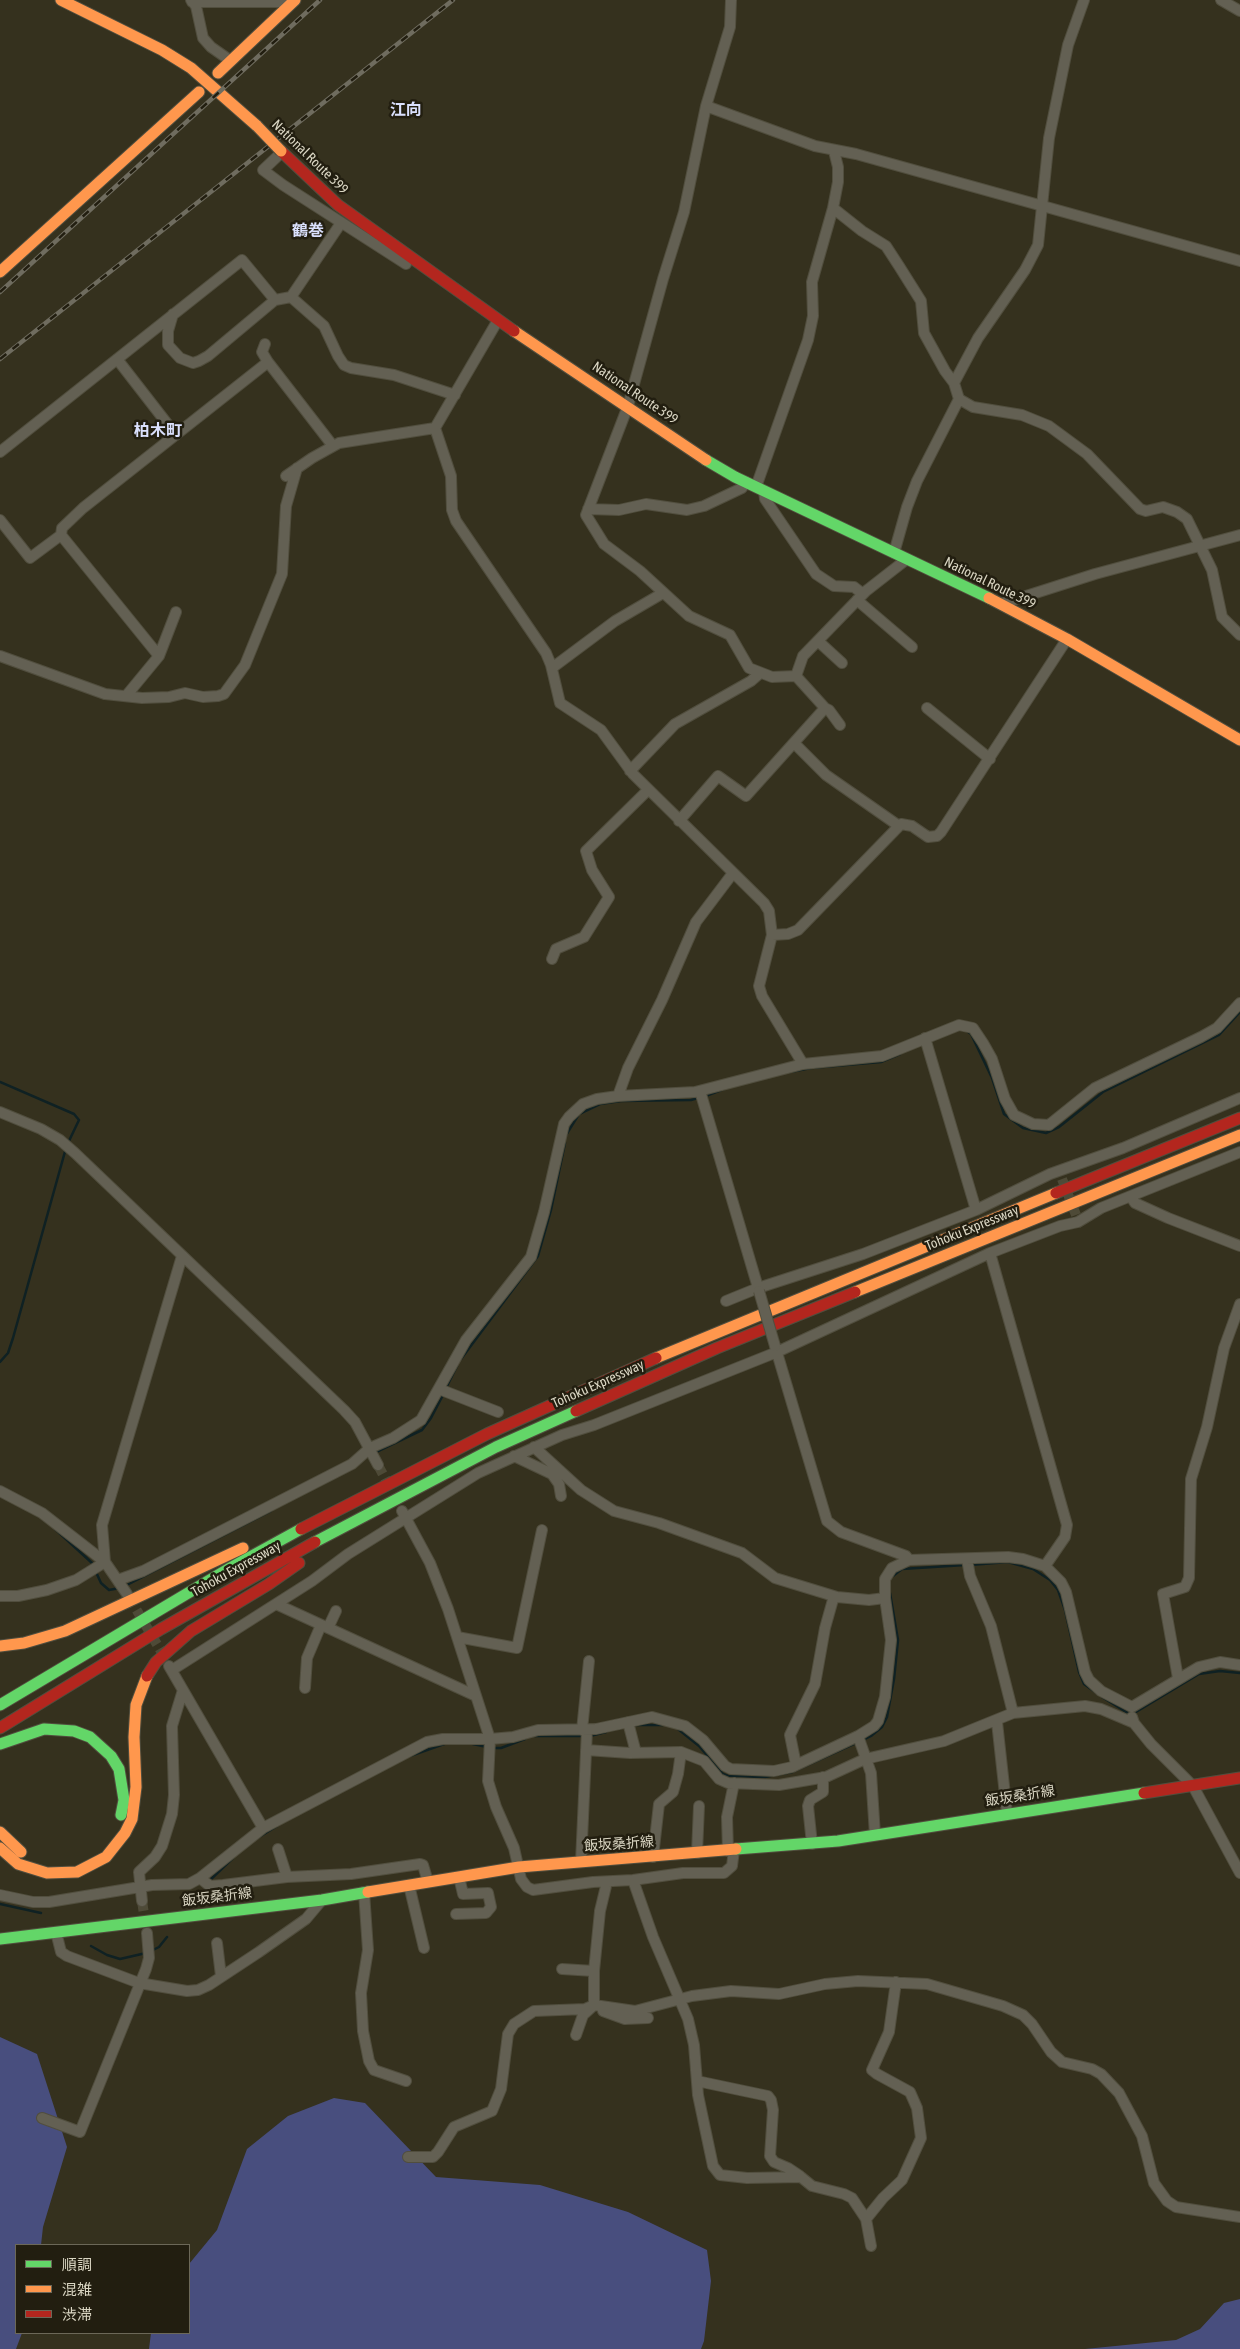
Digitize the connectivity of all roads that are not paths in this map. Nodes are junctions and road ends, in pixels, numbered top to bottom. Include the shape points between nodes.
1 (61, 0) edge
2 (731, 0) edge
3 (1084, 0) edge
4 (1221, 0) edge
5 (192, 1) edge
6 (294, 1) edge
7 (1240, 11) edge
8 (230, 60) junction
9 (218, 73) dead end
10 (199, 92) dead end
11 (706, 106) junction
12 (834, 151) junction
13 (282, 152) junction
14 (1041, 204) junction
15 (833, 208) junction
16 (341, 222) junction
17 (1240, 261) edge
18 (0, 272) edge
19 (291, 297) junction
20 (275, 300) junction
21 (473, 302) junction
22 (173, 314) junction
23 (498, 320) junction
24 (265, 344) dead end
25 (117, 359) junction
26 (268, 362) junction
27 (954, 383) junction
28 (455, 395) junction
29 (959, 399) junction
30 (628, 406) junction
31 (435, 428) junction
32 (176, 435) junction
33 (333, 446) junction
34 (0, 452) edge
35 (297, 468) junction
36 (286, 476) dead end
37 (756, 487) junction
38 (588, 509) junction
39 (0, 520) edge
40 (61, 535) junction
41 (1240, 535) edge
42 (1202, 546) junction
43 (894, 553) junction
44 (907, 559) junction
45 (663, 593) junction
46 (860, 597) junction
47 (1001, 604) junction
48 (176, 612) dead end
49 (1240, 635) edge
50 (1067, 639) junction
51 (818, 641) junction
52 (912, 647) dead end
53 (0, 656) edge
54 (159, 656) junction
55 (842, 663) dead end
56 (552, 668) junction
57 (759, 674) junction
58 (796, 676) junction
59 (126, 696) junction
60 (825, 708) junction
61 (927, 708) dead end
62 (840, 725) dead end
63 (1240, 740) edge
64 (794, 743) junction
65 (990, 759) junction
66 (630, 771) junction
67 (648, 790) junction
68 (679, 821) junction
69 (899, 826) junction
70 (733, 873) junction
71 (772, 935) junction
72 (552, 959) dead end
73 (1240, 1003) edge
74 (927, 1042) junction
75 (803, 1064) junction
76 (702, 1095) junction
77 (618, 1096) junction
78 (1240, 1098) edge
79 (0, 1112) edge
80 (1240, 1118) edge
81 (1240, 1135) edge
82 (1240, 1152) edge
83 (1131, 1197) junction
84 (976, 1210) junction
85 (1240, 1246) edge
86 (990, 1253) junction
87 (182, 1256) junction
88 (758, 1290) junction
89 (726, 1301) dead end
90 (1240, 1304) edge
91 (776, 1349) junction
92 (443, 1390) junction
93 (498, 1412) dead end
94 (534, 1447) junction
95 (373, 1455) junction
96 (514, 1456) junction
97 (428, 1463) junction
98 (0, 1491) edge
99 (561, 1496) dead end
100 (377, 1508) junction
101 (404, 1515) junction
102 (542, 1530) dead end
103 (909, 1560) junction
104 (968, 1564) junction
105 (1045, 1566) junction
106 (98, 1568) junction
107 (0, 1596) edge
108 (834, 1596) junction
109 (885, 1598) junction
110 (276, 1604) junction
111 (336, 1611) dead end
112 (325, 1627) junction
113 (457, 1637) junction
114 (0, 1646) edge
115 (589, 1661) dead end
116 (1240, 1665) edge
117 (1178, 1678) junction
118 (306, 1688) dead end
119 (183, 1690) junction
120 (476, 1696) junction
121 (0, 1705) edge
122 (1013, 1714) junction
123 (1132, 1715) junction
124 (997, 1722) junction
125 (629, 1726) junction
126 (0, 1728) edge
127 (586, 1736) junction
128 (860, 1740) junction
129 (0, 1744) edge
130 (489, 1746) junction
131 (681, 1752) junction
132 (636, 1753) junction
133 (865, 1759) junction
134 (796, 1765) junction
135 (730, 1777) junction
136 (823, 1777) junction
137 (1240, 1778) edge
138 (1193, 1786) junction
139 (699, 1806) dead end
140 (1007, 1813) junction
141 (263, 1828) junction
142 (0, 1832) edge
143 (875, 1835) junction
144 (812, 1844) junction
145 (0, 1848) edge
146 (278, 1849) dead end
147 (731, 1851) junction
148 (697, 1853) junction
149 (652, 1857) junction
150 (581, 1862) junction
151 (519, 1867) junction
152 (1240, 1873) edge
153 (287, 1877) junction
154 (459, 1877) junction
155 (200, 1878) junction
156 (633, 1880) junction
157 (428, 1882) junction
158 (608, 1882) junction
159 (409, 1885) junction
160 (140, 1888) junction
161 (364, 1892) junction
162 (0, 1895) edge
163 (322, 1900) junction
164 (142, 1901) tunnel mouth
165 (456, 1914) dead end
166 (56, 1932) junction
167 (147, 1933) tunnel mouth
168 (0, 1939) edge
169 (217, 1943) dead end
170 (424, 1948) dead end
171 (562, 1969) dead end
172 (594, 1971) junction
173 (221, 1976) junction
174 (896, 1982) junction
175 (139, 1984) junction
176 (679, 1998) junction
177 (594, 2004) junction
178 (648, 2018) dead end
179 (576, 2035) dead end
180 (406, 2081) dead end
181 (697, 2081) junction
182 (42, 2118) dead end
183 (408, 2157) dead end
184 (801, 2177) junction
185 (1240, 2217) edge
186 (866, 2220) junction
187 (871, 2246) dead end

1 - 13 main road, National Route 399, bridge via 162,50 191,68
2 - 11 street via 728,36
3 - 14 street via 1066,54 1049,138
4 - 7 street
5 - 6 street
5 - 8 street via 203,38
6 - 8 main road
8 - 9 main road
10 - 18 main road
11 - 12 street
11 - 30 street via 684,212
12 - 14 street via 856,154 946,181
12 - 15 street via 838,182
13 - 16 street via 263,170
13 - 21 main road, National Route 399 via 338,206
14 - 17 street
14 - 27 street via 1038,245 1025,270 978,338
15 - 27 street via 886,246 895,259 921,301 924,333 930,347
15 - 37 street via 812,282 813,316 808,340
16 - 19 street
16 - 21 street via 454,298
19 - 20 street
19 - 28 street via 324,326 344,365 394,375
20 - 22 street via 242,260
20 - 22 street via 208,356 193,363 180,358 168,344
21 - 23 main road, National Route 399
22 - 25 street
23 - 28 street
23 - 30 main road, National Route 399
24 - 26 street via 262,352
25 - 32 street
25 - 34 street
26 - 32 street
26 - 33 street
27 - 29 street
28 - 31 street
29 - 42 street via 973,407 1022,415 1049,426 1087,454 1140,509 1146,511 1163,507 1187,519
29 - 43 street via 917,481
30 - 37 main road, National Route 399 via 706,459
30 - 38 street
31 - 33 street via 361,438
31 - 56 street via 452,476 452,510 456,521 546,653
32 - 40 street via 83,508 62,528
33 - 35 street
35 - 36 street
35 - 59 street via 286,506 282,574 245,665 232,685 218,696 185,693 169,697
37 - 38 street via 742,488 704,506 687,510 646,504 619,510
37 - 43 main road, National Route 399
37 - 46 street via 816,574 834,586 854,587
38 - 45 street via 586,515 604,544
39 - 40 street via 30,558
40 - 54 street
41 - 42 street
42 - 47 street via 1095,574
42 - 49 street via 1212,570 1222,617
43 - 44 main road, National Route 399
44 - 46 street
44 - 47 main road, National Route 399
45 - 56 street via 615,621
45 - 57 street via 689,616 726,632 749,668
46 - 51 street
46 - 52 street
47 - 50 main road, National Route 399
48 - 54 street
50 - 63 main road, National Route 399
50 - 65 street
51 - 55 street
51 - 58 street via 803,656
53 - 59 street via 96,691
54 - 59 street
56 - 66 street via 560,703 601,730
57 - 58 street via 783,678
57 - 66 street via 675,724
58 - 60 street
60 - 62 street
60 - 64 street
61 - 65 street
64 - 68 street via 746,796 718,776
64 - 69 street via 826,775
65 - 69 street via 937,836 928,837 907,824
66 - 67 street
67 - 68 street
67 - 72 street via 586,851 592,870 609,897 584,937 556,949
68 - 70 street
69 - 71 street via 798,930
70 - 71 street via 764,903
70 - 77 street via 696,922
71 - 75 street via 760,986 762,996
73 - 74 street via 1217,1028 1095,1088 1049,1125 1033,1124 1014,1114 1005,1099 992,1058 973,1028 959,1024
74 - 75 street via 882,1056
74 - 84 street
75 - 76 street via 740,1079
76 - 77 street
76 - 88 street
77 - 92 street via 583,1104 568,1117 531,1256 466,1340
78 - 84 street
79 - 87 street via 60,1140
80 - 97 main road, Tohoku Expressway via 691,1342
81 - 100 main road, Tohoku Expressway via 716,1348 540,1426
82 - 83 street
83 - 85 street via 1135,1203 1168,1218
83 - 86 street
84 - 88 street
86 - 91 street
86 - 105 street via 1067,1526 1065,1537
87 - 95 street via 344,1410 355,1422
87 - 106 street via 105,1512
88 - 89 street
88 - 91 street, bridge
90 - 117 street via 1224,1348 1207,1427 1191,1479 1188,1578 1185,1587 1163,1594
91 - 94 street
91 - 103 street via 827,1521 842,1532 906,1556
92 - 93 street
92 - 95 street via 422,1420
94 - 96 street
94 - 108 street via 581,1490 614,1511 659,1522 712,1541 742,1553 775,1578
95 - 106 street via 143,1571 123,1587
96 - 99 street via 552,1474 560,1484
96 - 101 street
97 - 114 main road via 66,1631
97 - 121 main road, Tohoku Expressway via 230,1568
98 - 106 street via 42,1513
100 - 126 main road, Tohoku Expressway via 161,1630
100 - 145 main road via 269,1584 191,1631 156,1662 146,1677 136,1704 136,1787 132,1819 106,1857 77,1872 62,1874 32,1870 18,1864
101 - 110 street
101 - 113 street via 430,1563
102 - 113 street via 517,1648
103 - 104 street
103 - 109 street via 888,1572
104 - 105 street via 1014,1558
104 - 122 street via 991,1626
105 - 123 street via 1066,1592 1089,1680
106 - 107 street via 48,1590
108 - 109 street via 869,1600
108 - 134 street via 815,1684 790,1735
109 - 128 street via 891,1640 885,1698 878,1721
110 - 112 street
110 - 119 street via 171,1667
111 - 112 street
112 - 118 street via 307,1658
112 - 120 street
113 - 120 street
115 - 127 street
116 - 117 street via 1220,1662 1199,1667
117 - 123 street
119 - 141 street
119 - 160 street via 172,1726 172,1814 162,1846 139,1872
120 - 130 street
122 - 123 street via 1085,1706
122 - 124 street
123 - 138 street via 1151,1744
124 - 133 street via 944,1741
124 - 140 street
125 - 127 street
125 - 132 street
125 - 135 street via 652,1717 685,1726 703,1740
127 - 130 street via 538,1730
127 - 132 street
127 - 150 street
128 - 133 street
128 - 134 street
129 - 142 main road via 44,1729 74,1731 90,1737 106,1750 119,1769 124,1800 118,1822 106,1842 86,1857 74,1861 50,1863 36,1860 15,1848
130 - 141 street via 456,1738 427,1742
130 - 151 street via 488,1781
131 - 132 street
131 - 135 street via 704,1761 719,1779
131 - 149 street via 673,1792 659,1804
133 - 136 street
133 - 143 street via 871,1773
134 - 135 street
135 - 136 street via 779,1785
135 - 147 street via 727,1817
136 - 144 street via 823,1792 810,1800 808,1806
137 - 138 main road, 飯坂桑折線
138 - 140 main road, 飯坂桑折線
138 - 152 street
139 - 148 street
140 - 143 main road, 飯坂桑折線
141 - 155 street
143 - 144 main road, 飯坂桑折線
144 - 147 main road, 飯坂桑折線
146 - 153 street
147 - 148 main road, 飯坂桑折線
147 - 156 street via 732,1866 724,1873 683,1873
148 - 149 main road, 飯坂桑折線
149 - 150 main road, 飯坂桑折線
150 - 151 main road, 飯坂桑折線
151 - 154 main road, 飯坂桑折線
151 - 158 street via 524,1883 533,1890
153 - 155 street via 210,1886
153 - 157 street via 351,1874 420,1864
154 - 157 main road, 飯坂桑折線
154 - 165 street via 463,1894 488,1893 491,1907 486,1913
155 - 160 street via 189,1884
156 - 158 street
156 - 176 street
157 - 159 main road, 飯坂桑折線
158 - 172 street via 600,1911
159 - 161 main road, 飯坂桑折線
159 - 170 street
160 - 162 street via 49,1902
160 - 164 street
161 - 163 main road, 飯坂桑折線
161 - 180 street via 368,1950 361,1993 369,2061 374,2070
163 - 166 main road, 飯坂桑折線
163 - 173 street via 306,1919
166 - 168 main road, 飯坂桑折線
166 - 175 street via 62,1952 67,1956
167 - 175 street via 150,1958
169 - 173 street
171 - 172 street
172 - 177 street
173 - 175 street via 198,1990 187,1992
174 - 176 street via 858,1981 779,1994 731,1991
174 - 185 street via 947,1988 1023,2015 1062,2062 1092,2069 1119,2092 1142,2136 1154,2184 1167,2201 1176,2207
174 - 186 street via 888,2032 872,2070 910,2092 917,2108 921,2138 902,2180
175 - 182 street via 80,2132
176 - 177 street via 635,2010
176 - 181 street via 690,2028
177 - 178 street via 625,2019
177 - 179 street via 583,2015
177 - 183 street via 585,2009 534,2010 514,2024 508,2034 501,2089 492,2111 454,2126 432,2157
181 - 184 street via 768,2096 773,2110 770,2156 774,2162
181 - 184 street via 713,2166 720,2175
184 - 186 street via 812,2186 852,2198
186 - 187 street

